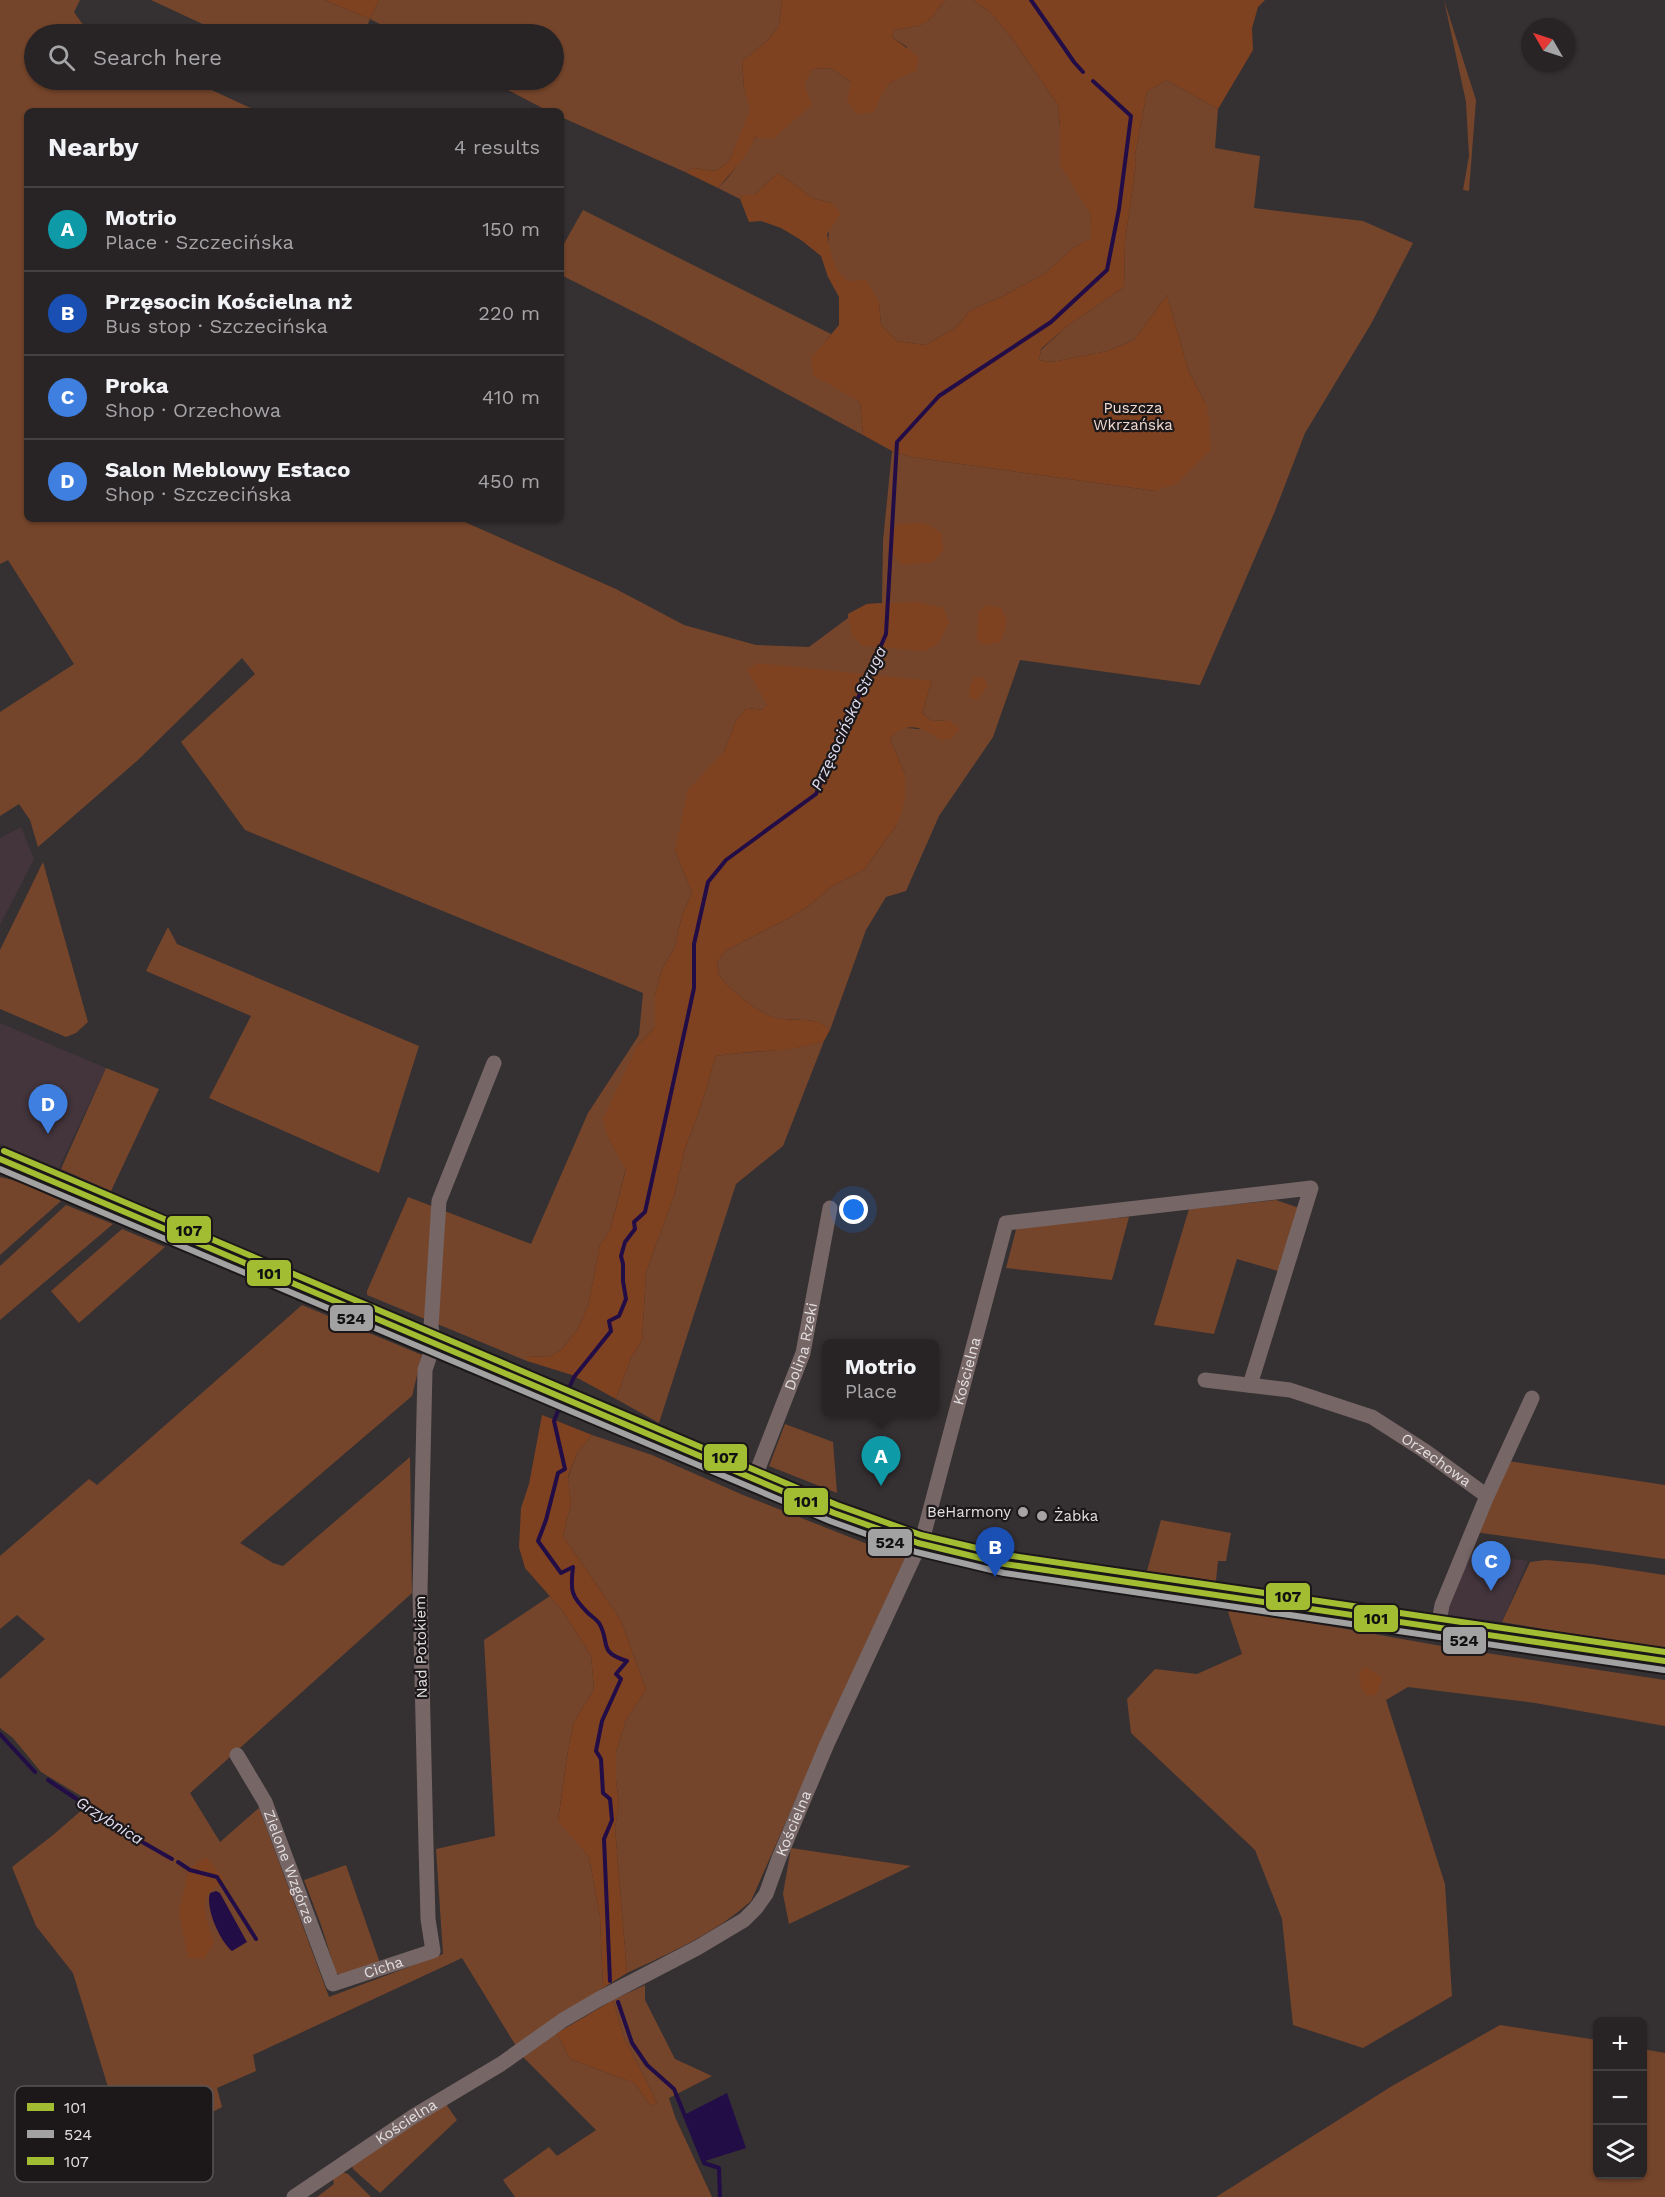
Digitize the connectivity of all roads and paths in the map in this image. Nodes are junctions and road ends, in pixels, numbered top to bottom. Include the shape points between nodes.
1 (494, 1063) dead end
2 (0, 1159) edge
3 (830, 1208) dead end
4 (434, 1344) junction
5 (1205, 1380) dead end
6 (1250, 1385) junction
7 (1532, 1398) dead end
8 (754, 1479) junction
9 (1486, 1496) junction
10 (920, 1544) junction
11 (1438, 1628) junction
12 (1665, 1661) edge
13 (237, 1755) dead end
14 (433, 1951) joint
15 (333, 1984) joint
16 (294, 2197) edge

1 - 4 street via 439,1201 431,1327
2 - 4 street
3 - 8 street, Dolina Rzeki via 803,1353
4 - 8 street
4 - 14 street, Nad Potokiem via 425,1370 420,1592 427,1888
5 - 6 street, Orzechowa
6 - 9 street, Orzechowa via 1290,1390 1372,1417
6 - 10 street, Kościelna via 1311,1188 1006,1223
7 - 9 street
8 - 10 street
9 - 11 street, Orzechowa via 1442,1605
10 - 11 street via 1005,1564
10 - 16 street, Kościelna via 828,1744 766,1894 756,1908 744,1920 698,1948 563,2020
11 - 12 street
13 - 15 street, Zielone Wzgórze via 265,1802
14 - 15 street, Cicha

